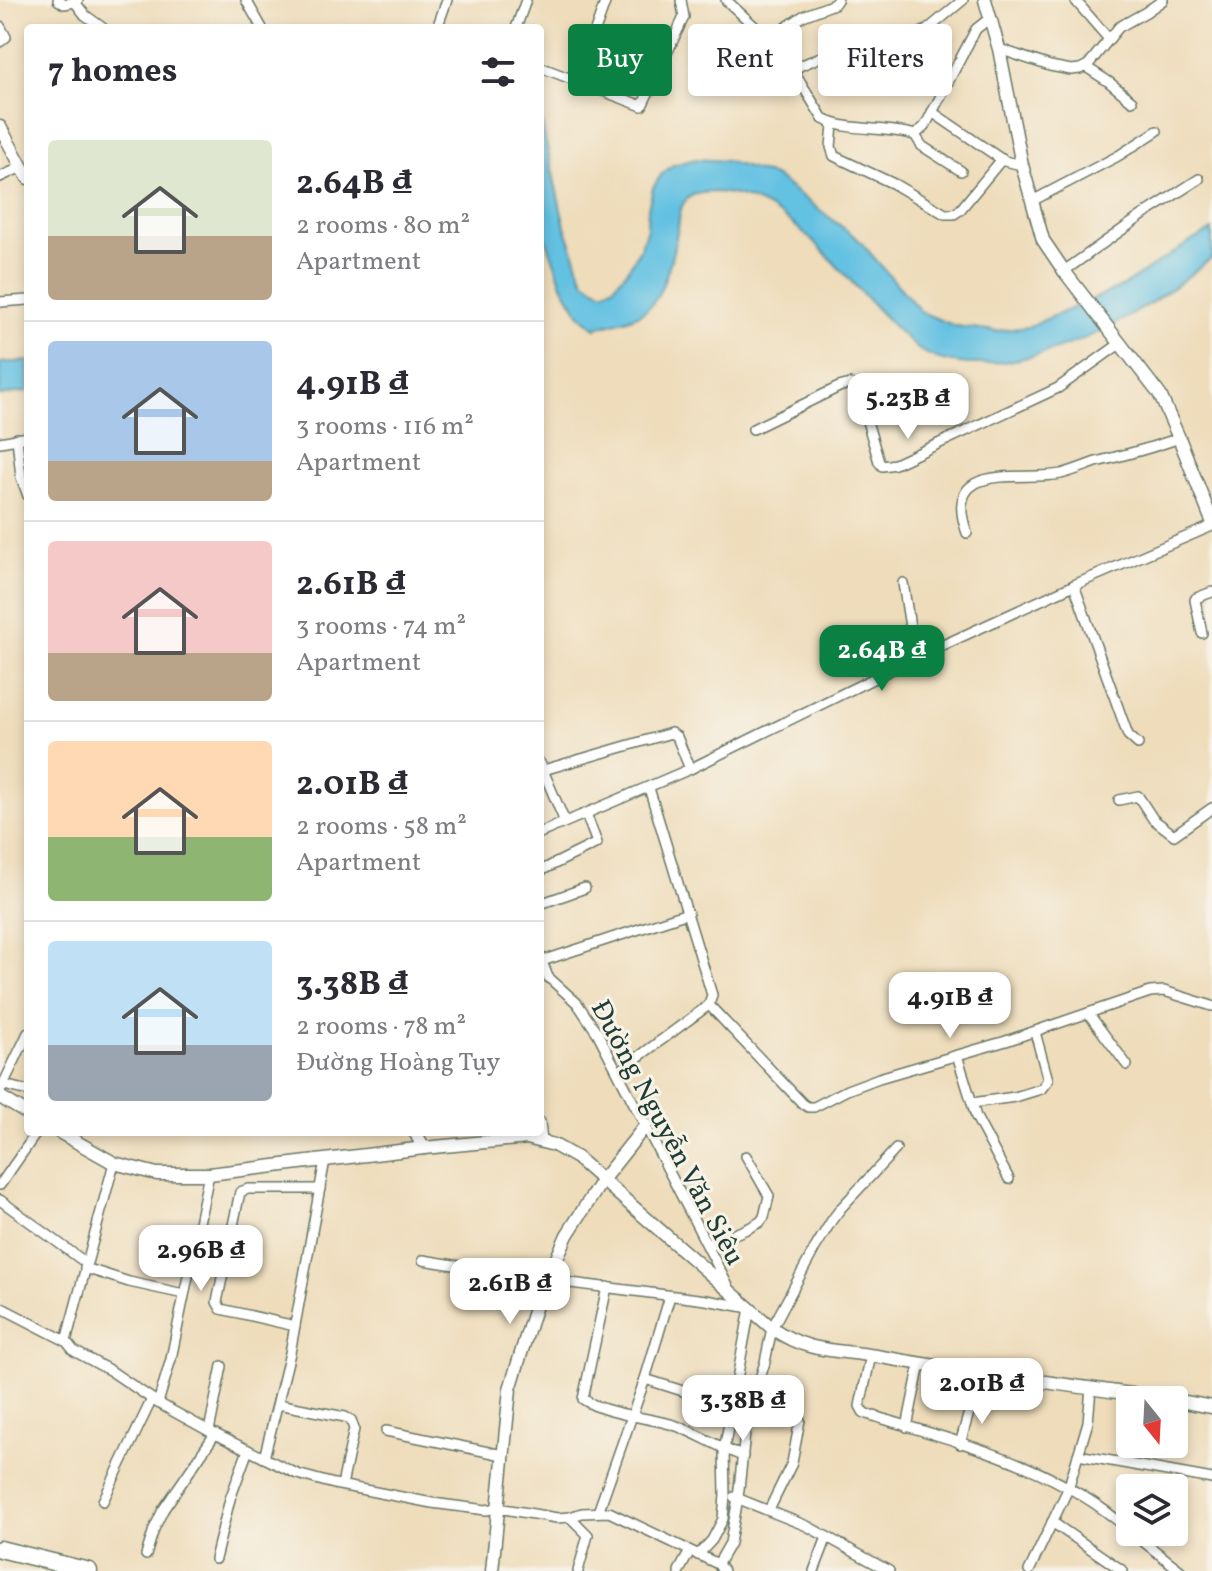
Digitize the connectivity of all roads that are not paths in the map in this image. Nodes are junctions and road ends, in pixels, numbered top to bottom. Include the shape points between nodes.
1 (58, 0) edge
2 (246, 0) edge
3 (447, 0) edge
4 (526, 0) edge
5 (606, 0) edge
6 (681, 0) edge
7 (726, 0) edge
8 (837, 0) edge
9 (963, 0) edge
10 (985, 0) edge
11 (1075, 0) edge
12 (1163, 0) edge
13 (74, 2) edge
14 (990, 18) junction
15 (97, 24) edge
16 (260, 24) edge
17 (439, 24) edge
18 (517, 24) edge
19 (597, 24) edge
20 (752, 24) edge
21 (791, 24) edge
22 (934, 24) edge
23 (0, 26) edge
24 (1108, 38) junction
25 (0, 42) edge
26 (672, 42) edge
27 (999, 49) junction
28 (1086, 67) junction
29 (544, 69) edge
30 (568, 78) edge
31 (802, 84) edge
32 (616, 96) edge
33 (647, 96) edge
34 (1132, 101) dead end
35 (932, 112) junction
36 (833, 125) junction
37 (0, 127) edge
38 (1157, 131) dead end
39 (915, 135) junction
40 (1002, 159) junction
41 (1022, 165) junction
42 (24, 170) edge
43 (961, 171) dead end
44 (24, 172) edge
45 (0, 177) edge
46 (1199, 179) dead end
47 (1032, 201) junction
48 (1064, 271) junction
49 (24, 300) edge
50 (0, 302) edge
51 (1121, 343) junction
52 (753, 429) dead end
53 (24, 437) edge
54 (17, 438) junction
55 (1179, 438) junction
56 (0, 442) edge
57 (24, 485) edge
58 (1212, 523) edge
59 (967, 533) dead end
60 (903, 583) dead end
61 (1074, 585) junction
62 (1212, 592) edge
63 (1202, 633) dead end
64 (915, 658) junction
65 (1138, 744) dead end
66 (544, 767) edge
67 (690, 769) junction
68 (544, 775) edge
69 (649, 788) junction
70 (1119, 800) dead end
71 (1212, 808) edge
72 (586, 814) junction
73 (565, 822) junction
74 (544, 831) edge
75 (544, 869) edge
76 (585, 888) dead end
77 (544, 903) edge
78 (688, 913) junction
79 (544, 958) edge
80 (544, 979) edge
81 (709, 1005) junction
82 (1212, 1006) edge
83 (1088, 1013) junction
84 (1035, 1032) junction
85 (24, 1042) edge
86 (957, 1055) junction
87 (1127, 1065) dead end
88 (618, 1072) junction
89 (1, 1091) edge
90 (24, 1091) edge
91 (972, 1103) junction
92 (24, 1111) edge
93 (646, 1125) junction
94 (34, 1136) edge
95 (66, 1136) edge
96 (417, 1136) edge
97 (541, 1136) edge
98 (542, 1142) junction
99 (424, 1148) junction
100 (896, 1149) dead end
101 (746, 1156) dead end
102 (325, 1160) junction
103 (114, 1163) junction
104 (209, 1174) junction
105 (603, 1179) junction
106 (1009, 1179) dead end
107 (0, 1185) edge
108 (320, 1189) junction
109 (0, 1200) edge
110 (708, 1245) junction
111 (423, 1260) dead end
112 (86, 1266) junction
113 (547, 1280) junction
114 (607, 1287) junction
115 (731, 1291) junction
116 (184, 1294) junction
117 (670, 1296) junction
118 (0, 1307) edge
119 (750, 1308) junction
120 (295, 1326) junction
121 (772, 1328) junction
122 (66, 1341) junction
123 (871, 1355) junction
124 (920, 1364) junction
125 (222, 1366) dead end
126 (645, 1379) junction
127 (1091, 1388) junction
128 (1116, 1392) edge
129 (973, 1398) dead end
130 (155, 1401) junction
131 (753, 1401) junction
132 (1188, 1403) edge
133 (278, 1404) junction
134 (732, 1407) junction
135 (1212, 1407) edge
136 (749, 1412) junction
137 (633, 1415) junction
138 (907, 1427) junction
139 (386, 1431) dead end
140 (212, 1432) junction
141 (960, 1444) junction
142 (248, 1450) junction
143 (724, 1450) junction
144 (503, 1455) junction
145 (1078, 1455) junction
146 (743, 1456) junction
147 (264, 1458) junction
148 (1212, 1479) edge
149 (342, 1485) junction
150 (1068, 1489) junction
151 (725, 1495) junction
152 (738, 1498) junction
153 (103, 1501) dead end
154 (498, 1508) junction
155 (769, 1510) junction
156 (598, 1512) junction
157 (570, 1517) junction
158 (1116, 1518) edge
159 (1052, 1522) junction
160 (827, 1537) junction
161 (1148, 1546) edge
162 (0, 1549) edge
163 (694, 1553) junction
164 (146, 1555) dead end
165 (215, 1559) dead end
166 (720, 1568) edge
167 (1033, 1570) edge
168 (89, 1571) edge
169 (492, 1571) edge
170 (578, 1571) edge
171 (679, 1571) edge
172 (814, 1571) edge
173 (889, 1571) edge
174 (1123, 1571) edge
175 (1181, 1571) edge

1 - 13 street
2 - 16 street
3 - 17 street
4 - 18 street
5 - 19 street
6 - 26 street via 684,17
7 - 20 street
8 - 21 street
9 - 22 street
10 - 14 street
11 - 24 street
12 - 24 street
13 - 15 street
14 - 27 street
14 - 35 street via 976,29
23 - 25 street via 6,37
24 - 28 street
27 - 28 street via 1058,68
27 - 41 street
28 - 34 street
29 - 30 street
31 - 36 street via 823,119
32 - 33 street via 642,106
35 - 39 street
35 - 40 street
36 - 39 street
36 - 40 street via 834,156 945,214 960,210
37 - 42 street
38 - 47 street
39 - 43 street via 922,146
40 - 41 street
41 - 47 street
44 - 45 street
46 - 48 street
47 - 48 street via 1043,240
48 - 51 street
49 - 50 street
51 - 52 street via 1058,388 895,464 879,462 857,387 850,384
51 - 55 street via 1160,395
53 - 54 street
54 - 56 street
54 - 57 street
55 - 58 street
55 - 59 street via 1063,474 976,483 966,492 960,510
58 - 61 street
60 - 64 street
61 - 64 street
61 - 65 street via 1128,735
62 - 63 street via 1195,600
64 - 67 street
66 - 67 street via 671,733
67 - 69 street
68 - 73 street
69 - 72 street
69 - 78 street
70 - 71 street via 1138,796 1153,819 1174,835
72 - 73 street
72 - 75 street via 597,843
73 - 74 street
76 - 77 street
78 - 79 street
78 - 81 street via 712,995
80 - 88 street, Đường Nguyễn Văn Siêu via 577,1003
81 - 86 street via 808,1107
81 - 88 street
82 - 83 street via 1157,991
83 - 84 street
83 - 87 street
84 - 86 street
84 - 91 street via 1048,1076 1044,1087
85 - 89 street
86 - 91 street
88 - 93 street, Đường Nguyễn Văn Siêu
89 - 90 street
89 - 92 street
91 - 106 street
93 - 105 street
93 - 110 street, Đường Nguyễn Văn Siêu
94 - 107 street
95 - 103 street
96 - 99 street
97 - 98 street
98 - 99 street via 527,1138
98 - 105 street via 577,1158
99 - 102 street
100 - 121 street via 832,1220
101 - 110 street via 769,1196 764,1217
102 - 104 street
102 - 108 street
103 - 104 street via 157,1174
103 - 112 street
104 - 116 street
105 - 113 street via 567,1235
105 - 115 street
108 - 120 street
108 - 120 street via 240,1192 217,1302 221,1309
109 - 112 street
110 - 115 street, Đường Nguyễn Văn Siêu
111 - 113 street
112 - 116 street
112 - 122 street
113 - 114 street
113 - 144 street via 510,1389
114 - 117 street
114 - 137 street via 583,1399
115 - 119 street
116 - 130 street via 171,1359
117 - 119 street
117 - 126 street
118 - 122 street
119 - 121 street
119 - 134 street
120 - 133 street
121 - 123 street via 813,1349
121 - 131 street
122 - 130 street
123 - 124 street
123 - 138 street via 861,1410
124 - 127 street
124 - 138 street
125 - 140 street
126 - 134 street
126 - 137 street
127 - 128 street
127 - 145 street
129 - 141 street
130 - 140 street
130 - 153 street
131 - 136 street
131 - 155 street via 793,1412 800,1420 792,1463
132 - 135 street
133 - 147 street
133 - 149 street via 345,1417 353,1424
134 - 136 street
134 - 143 street
136 - 146 street
137 - 143 street via 676,1426
137 - 156 street
138 - 141 street
139 - 144 street
140 - 142 street
140 - 164 street via 163,1510
141 - 150 street via 998,1455
142 - 147 street
142 - 165 street
143 - 146 street
143 - 151 street
144 - 154 street
145 - 148 street
145 - 150 street
146 - 152 street
147 - 149 street via 297,1474
149 - 154 street via 432,1503
150 - 158 street
150 - 159 street
151 - 152 street
151 - 163 street via 723,1519 712,1540
152 - 155 street
152 - 166 street
154 - 157 street
154 - 169 street
155 - 160 street
156 - 157 street
156 - 163 street via 609,1512
157 - 170 street via 588,1535
159 - 167 street
159 - 174 street
160 - 172 street
160 - 173 street
161 - 175 street
162 - 168 highway
163 - 166 street
163 - 171 street

